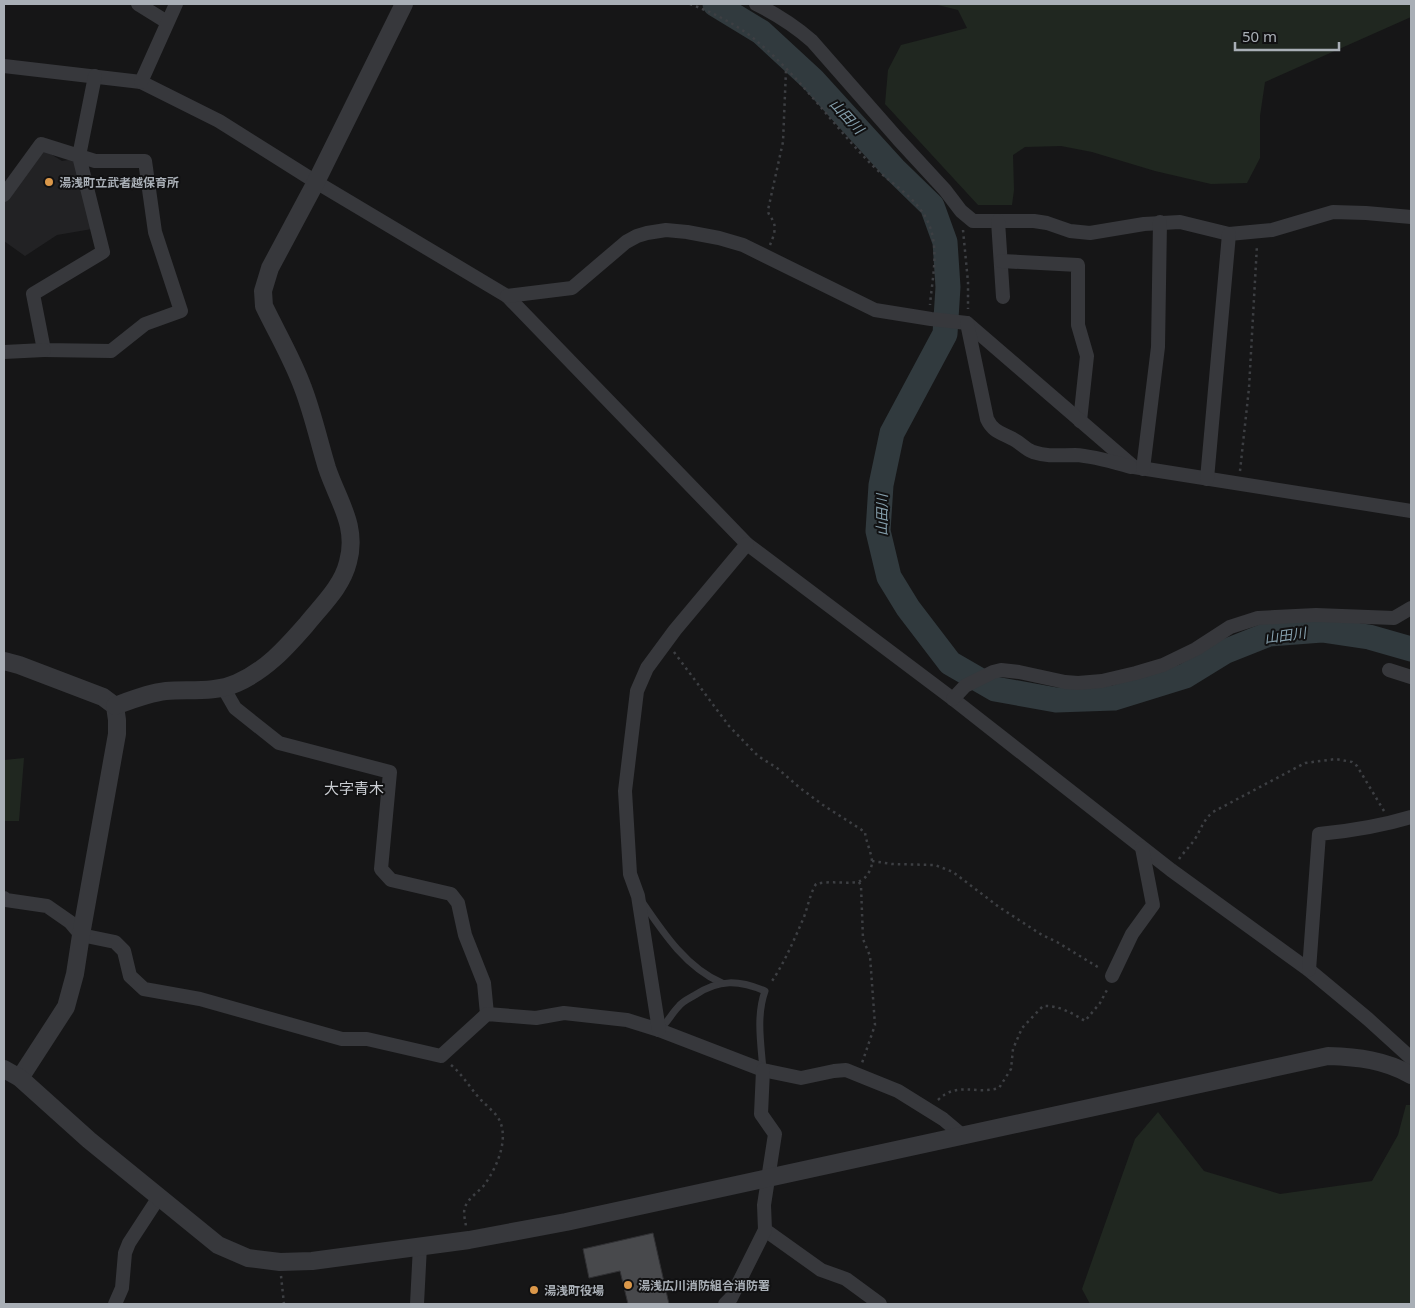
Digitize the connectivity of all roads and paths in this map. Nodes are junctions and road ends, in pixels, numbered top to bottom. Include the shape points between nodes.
1 (138, 4) edge
2 (176, 4) edge
3 (404, 4) edge
4 (690, 4) edge
5 (756, 4) edge
6 (167, 22) junction
7 (4, 66) edge
8 (786, 69) junction
9 (96, 76) junction
10 (141, 82) junction
11 (79, 156) junction
12 (316, 182) junction
13 (4, 195) edge
14 (961, 211) junction
15 (1411, 217) edge
16 (998, 221) junction
17 (1160, 222) junction
18 (1258, 231) junction
19 (1229, 234) junction
20 (765, 256) junction
21 (1001, 261) junction
22 (507, 296) junction
23 (1002, 297) dead end
24 (929, 319) junction
25 (965, 322) junction
26 (44, 350) junction
27 (4, 352) edge
28 (1080, 421) junction
29 (1138, 468) junction
30 (1207, 479) junction
31 (1239, 484) junction
32 (1411, 512) edge
33 (748, 544) junction
34 (1411, 608) edge
35 (666, 642) junction
36 (4, 661) edge
37 (1389, 670) dead end
38 (1411, 677) edge
39 (224, 687) junction
40 (953, 699) junction
41 (115, 706) junction
42 (1411, 817) edge
43 (1392, 822) junction
44 (1142, 848) junction
45 (872, 861) junction
46 (1171, 870) junction
47 (859, 882) junction
48 (638, 896) junction
49 (4, 898) edge
50 (80, 935) junction
51 (1309, 970) junction
52 (1112, 976) junction
53 (722, 983) junction
54 (765, 991) junction
55 (486, 1014) junction
56 (658, 1030) junction
57 (441, 1056) junction
58 (1411, 1058) edge
59 (4, 1069) edge
60 (763, 1070) junction
61 (857, 1075) junction
62 (1411, 1075) edge
63 (20, 1078) junction
64 (928, 1110) junction
65 (962, 1135) junction
66 (770, 1176) junction
67 (159, 1197) junction
68 (765, 1230) junction
69 (468, 1240) junction
70 (420, 1246) junction
71 (280, 1262) junction
72 (115, 1304) edge
73 (284, 1304) edge
74 (417, 1304) edge
75 (725, 1304) edge
76 (880, 1304) edge

1 - 6 street
2 - 6 street
3 - 12 street
4 - 8 path via 727,21 758,41
5 - 14 street via 796,27 812,41
6 - 10 street
7 - 9 street
8 - 20 path via 783,142 768,210 775,227
8 - 24 path via 870,163 925,216 934,249
9 - 10 street
9 - 11 street
10 - 12 street via 219,121
11 - 13 street via 41,144
11 - 26 street via 102,252 33,294
11 - 26 street via 95,161 145,161 155,232 181,311 145,324 111,351
12 - 22 street
12 - 39 street via 270,268 262,298 303,388 327,468 346,511 351,538 348,562 334,590 275,659 262,670
14 - 16 street via 973,221
14 - 25 path via 968,282
15 - 18 street via 1333,212 1288,227
16 - 17 street via 1034,221 1090,233
16 - 21 street
17 - 19 street via 1180,222
17 - 29 street via 1158,347
18 - 19 street
18 - 31 path via 1249,388
19 - 30 street
20 - 22 street via 719,238 656,231 626,242 572,288
20 - 24 street via 875,310
21 - 23 street
21 - 28 street via 1078,266 1078,324 1087,356
22 - 33 street
24 - 25 street
25 - 28 street
25 - 29 street via 987,419 996,432 1031,451 1055,456 1075,455
26 - 27 street
28 - 29 street
29 - 30 street
30 - 31 street
31 - 32 street
33 - 35 street
33 - 40 street
34 - 40 street via 1394,618 1316,615 1258,618 1230,627 1163,665 1136,673 1078,683 1001,670 965,686
35 - 45 path via 729,726 758,756 865,832
35 - 48 street via 647,668 636,691 625,792 630,874
36 - 41 street via 104,698
37 - 38 street
39 - 41 street via 151,693
39 - 55 street via 235,708 279,744 390,772 381,869 391,880 451,894 458,903 465,935 484,983
40 - 44 street
41 - 50 street via 118,734
42 - 43 street
43 - 46 path via 1352,762 1336,759 1312,761 1205,818 1195,838
43 - 51 street via 1319,834
44 - 46 street
44 - 52 street via 1153,905 1132,934
45 - 47 path via 871,869
45 - 52 path via 935,865 953,872 1042,935
46 - 51 street
47 - 54 path via 816,884 784,959
47 - 61 path via 863,939 870,956 875,1025
48 - 53 lane via 665,934 695,967
48 - 56 street
49 - 50 street via 47,906 70,922
50 - 57 street via 115,942 124,951 130,976 144,989 200,999 342,1039 367,1039
50 - 63 street via 75,974 66,1007
51 - 58 street
52 - 64 path via 1107,992 1085,1021 1050,1005 1037,1010 1020,1033 1013,1049 1011,1069 999,1088 991,1091 953,1089
53 - 54 lane
53 - 56 lane via 711,985 687,1000
54 - 60 lane via 760,1022
55 - 56 street via 536,1018 564,1012 627,1020
55 - 57 street
56 - 60 street
57 - 69 path via 471,1085 498,1117 502,1127 497,1165 464,1208
59 - 63 street
60 - 61 street via 801,1078 841,1070
60 - 66 street via 761,1114 775,1134
61 - 64 street via 898,1091
62 - 65 street via 1373,1060 1328,1056
63 - 67 street
64 - 65 street
65 - 66 street
66 - 68 street via 764,1205
66 - 69 street via 566,1222
67 - 71 street via 218,1245 248,1258
67 - 72 street via 125,1253 122,1288
68 - 75 street
68 - 76 street via 821,1270 846,1279
69 - 70 street
70 - 71 street via 312,1261
70 - 74 street
71 - 73 path

